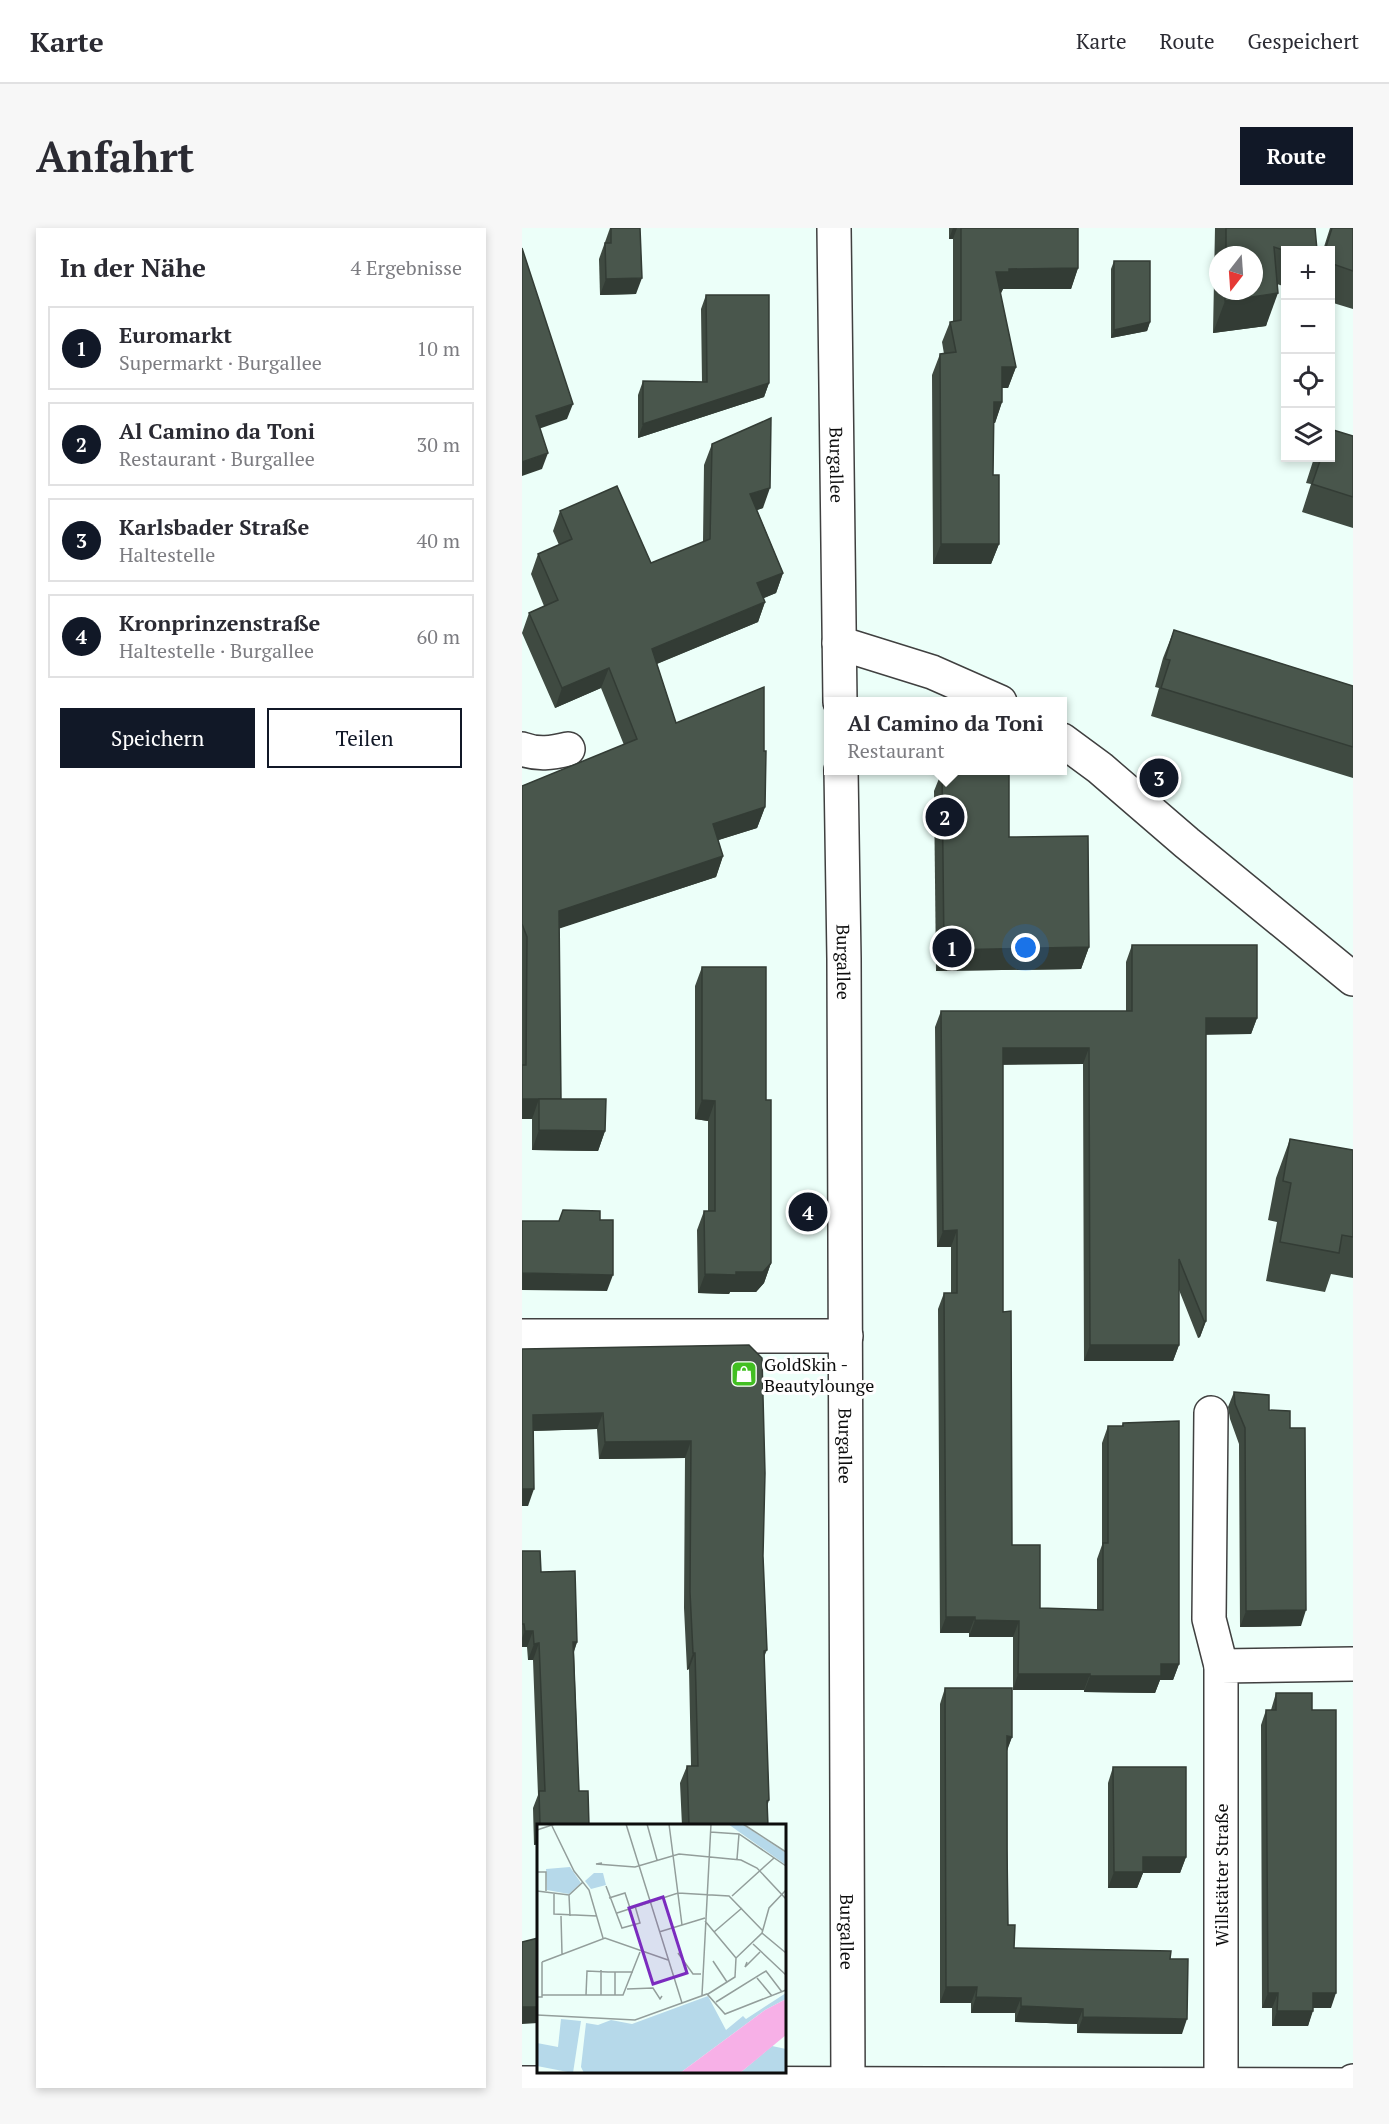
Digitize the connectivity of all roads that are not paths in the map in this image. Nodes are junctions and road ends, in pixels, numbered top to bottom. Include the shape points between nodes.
1 (834, 228) edge
2 (839, 643) junction
3 (840, 697) edge
4 (989, 697) edge
5 (1067, 744) edge
6 (522, 749) edge
7 (568, 749) dead end
8 (841, 775) edge
9 (1353, 979) edge
10 (522, 1336) edge
11 (846, 1336) junction
12 (1211, 1413) dead end
13 (1353, 1664) edge
14 (1221, 1666) junction
15 (522, 2083) edge
16 (1221, 2084) junction
17 (1351, 2085) edge
18 (848, 2086) edge

1 - 2 street, Burgallee
2 - 3 street, Burgallee
2 - 4 street via 932,672
5 - 9 street
6 - 7 street via 550,754
8 - 11 street, Burgallee
10 - 11 street
11 - 18 street, Burgallee
12 - 14 street, Willstätter Straße via 1209,1619
13 - 14 street
14 - 16 street, Willstätter Straße
15 - 18 street
16 - 17 street
16 - 18 street

